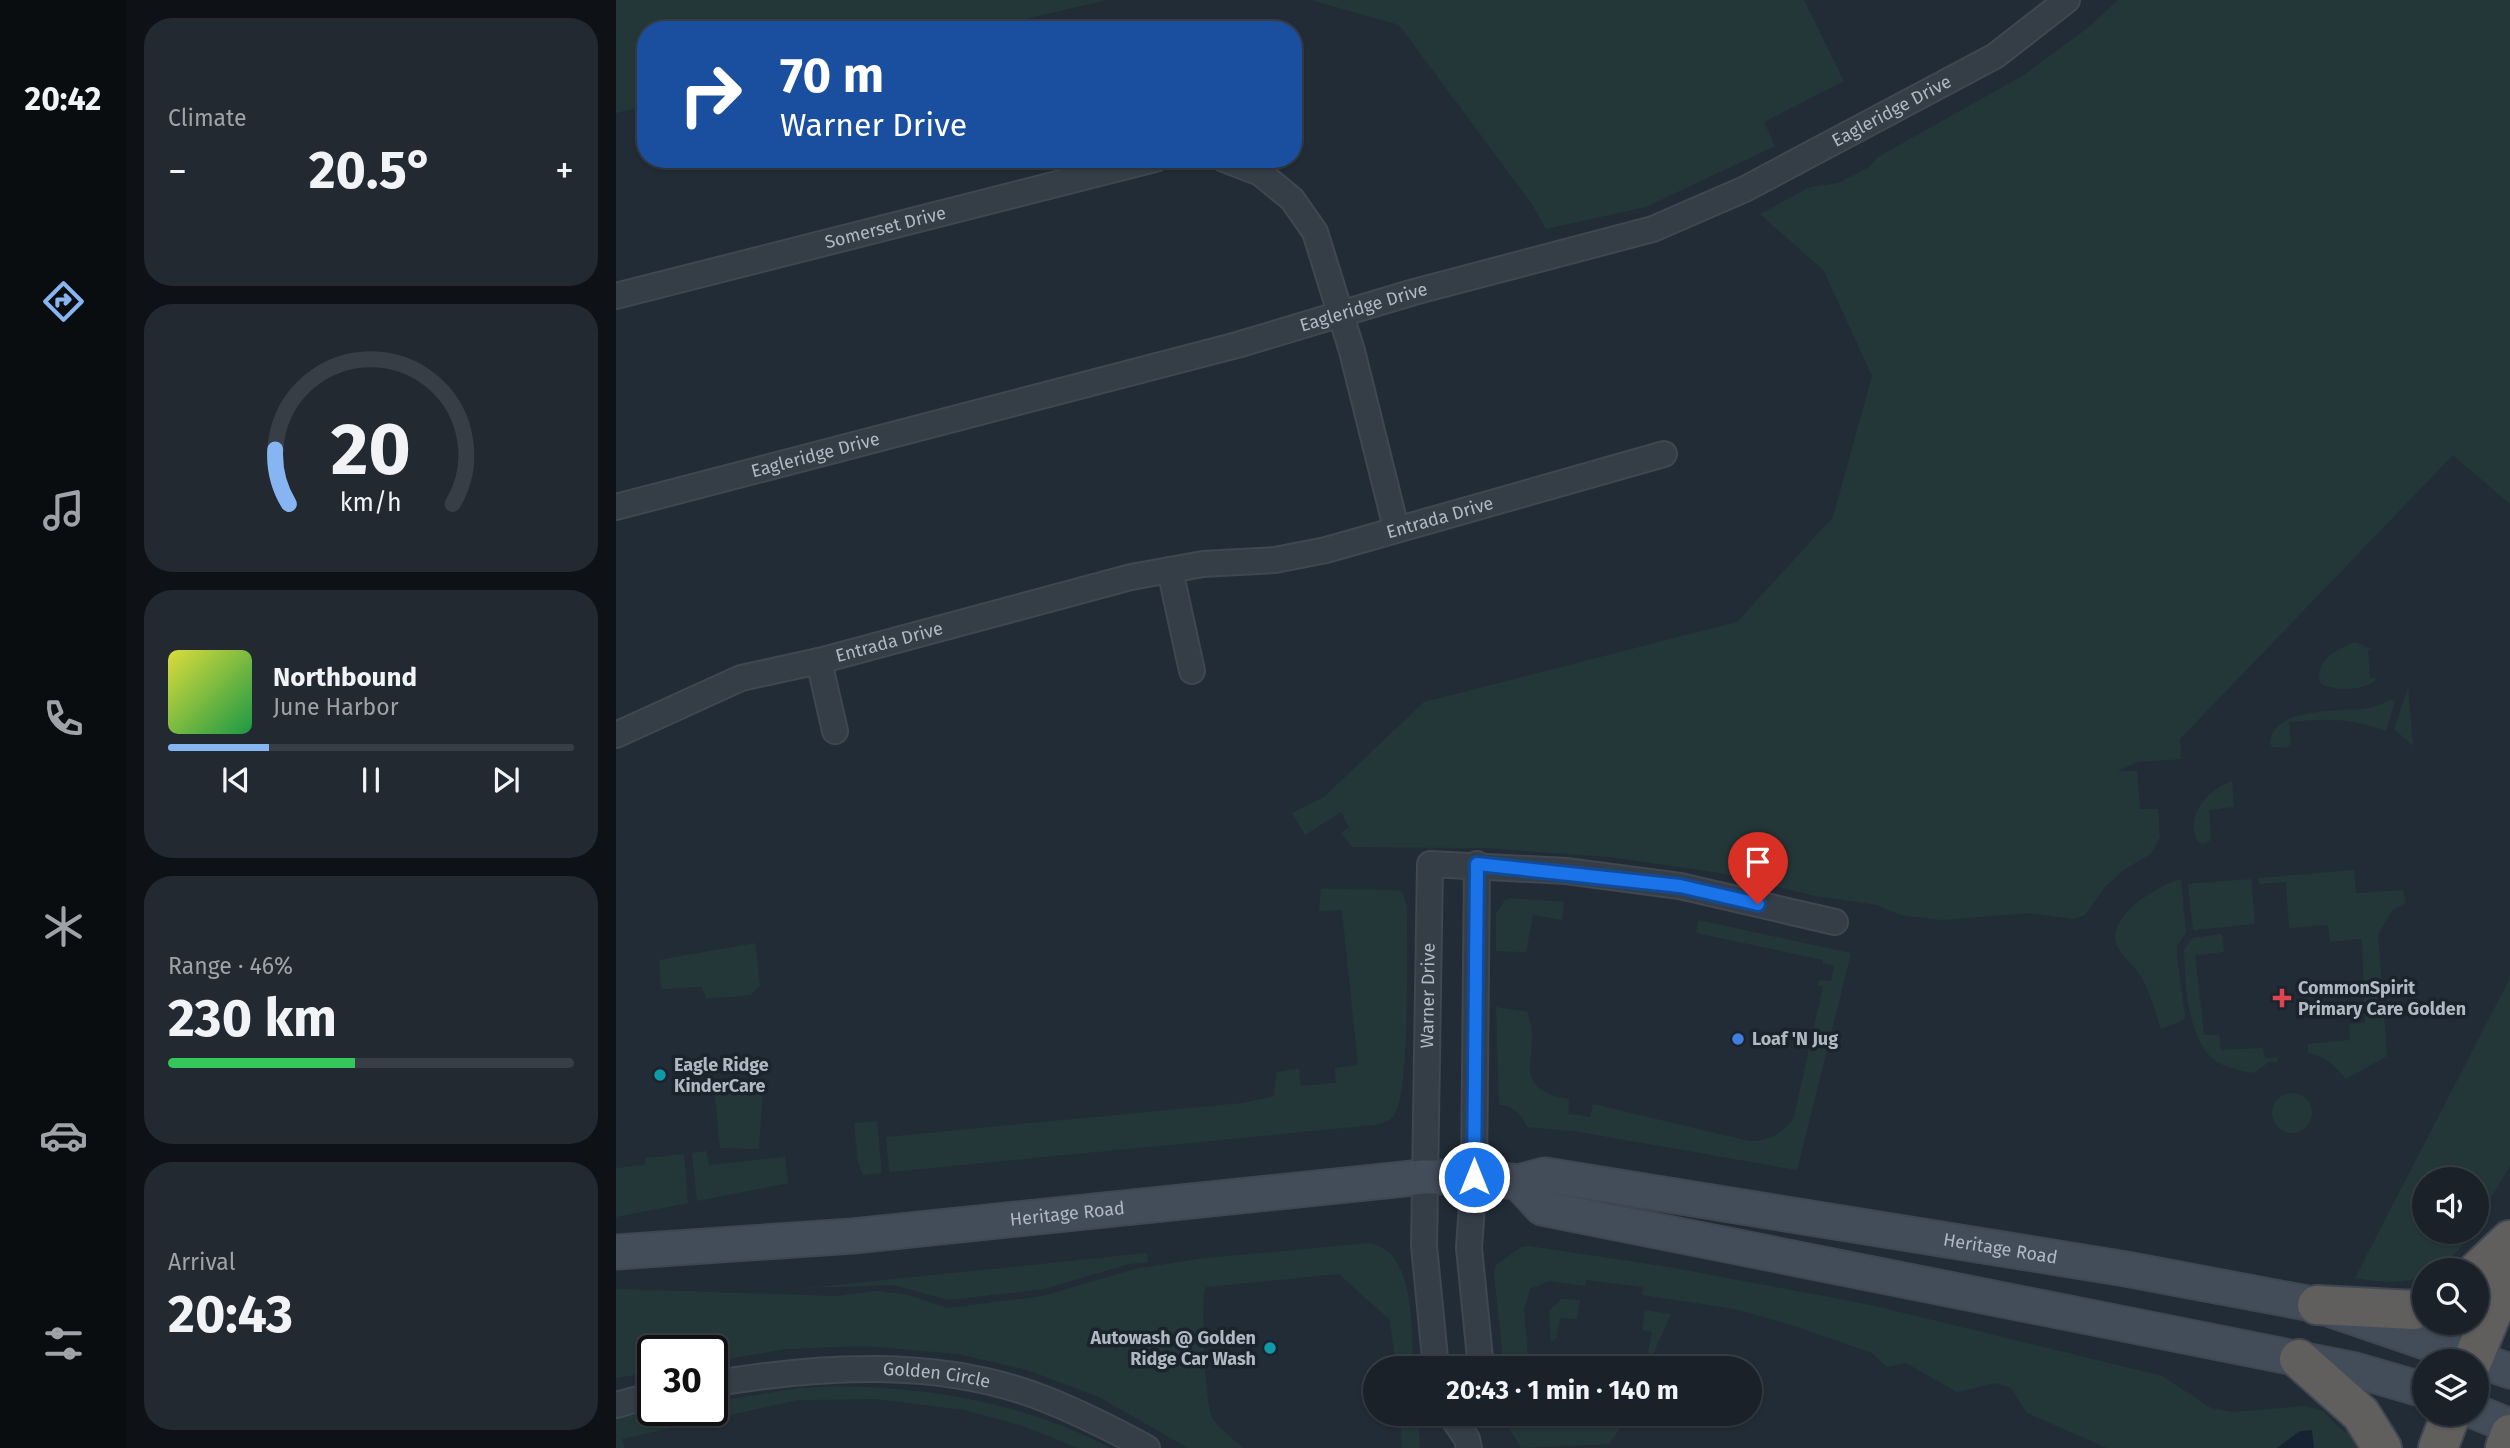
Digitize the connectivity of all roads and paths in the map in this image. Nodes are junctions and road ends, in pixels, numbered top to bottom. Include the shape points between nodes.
1 (2067, 0) edge
2 (1120, 168) edge
3 (1247, 168) edge
4 (616, 296) edge
5 (1340, 314) junction
6 (1664, 454) dead end
7 (616, 507) edge
8 (1396, 528) junction
9 (1170, 570) junction
10 (819, 661) junction
11 (1192, 671) dead end
12 (835, 731) dead end
13 (616, 736) edge
14 (1477, 864) junction
15 (1835, 922) dead end
16 (1423, 1177) junction
17 (1474, 1177) junction
18 (1518, 1182) junction
19 (2510, 1240) edge
20 (616, 1252) edge
21 (2489, 1260) edge
22 (2510, 1269) edge
23 (2317, 1305) junction
24 (2412, 1310) edge
25 (2444, 1349) edge
26 (2477, 1349) edge
27 (1435, 1356) edge
28 (1480, 1356) edge
29 (2299, 1359) junction
30 (2489, 1364) edge
31 (2510, 1371) edge
32 (728, 1381) edge
33 (2412, 1387) edge
34 (637, 1399) edge
35 (616, 1405) edge
36 (2489, 1417) edge
37 (1457, 1426) edge
38 (2446, 1426) edge
39 (2510, 1426) edge
40 (2510, 1434) edge
41 (1468, 1443) edge
42 (1147, 1448) edge
43 (2382, 1448) edge
44 (2438, 1448) edge
45 (2505, 1448) edge

1 - 5 street, Eagleridge Drive via 1995,56 1745,190 1653,229
2 - 4 street, Somerset Drive
3 - 5 street via 1292,199 1315,232
5 - 7 street, Eagleridge Drive
5 - 8 street
6 - 8 street, Entrada Drive
8 - 9 street, Entrada Drive via 1326,550
9 - 10 street, Entrada Drive
9 - 11 street
10 - 12 street
10 - 13 street, Entrada Drive via 741,678
14 - 15 street, Warner Drive via 1680,886
14 - 16 street, Warner Drive via 1430,864
14 - 17 street
16 - 17 main road, Heritage Road
16 - 20 main road, Heritage Road via 853,1236
16 - 27 street, Warner Drive via 1424,1246
17 - 18 main road, Heritage Road
17 - 28 street via 1469,1248
18 - 23 main road, Heritage Road via 1545,1175 1617,1185
18 - 29 main road via 1542,1209
19 - 21 highway
22 - 26 highway
23 - 24 highway
23 - 25 main road, Heritage Road
29 - 33 main road
29 - 43 highway via 2361,1414
30 - 31 main road, Heritage Road
32 - 42 street, Golden Circle via 785,1371 917,1370 990,1382 1044,1399
34 - 35 street
36 - 39 main road
37 - 41 street
38 - 44 highway
40 - 45 highway

